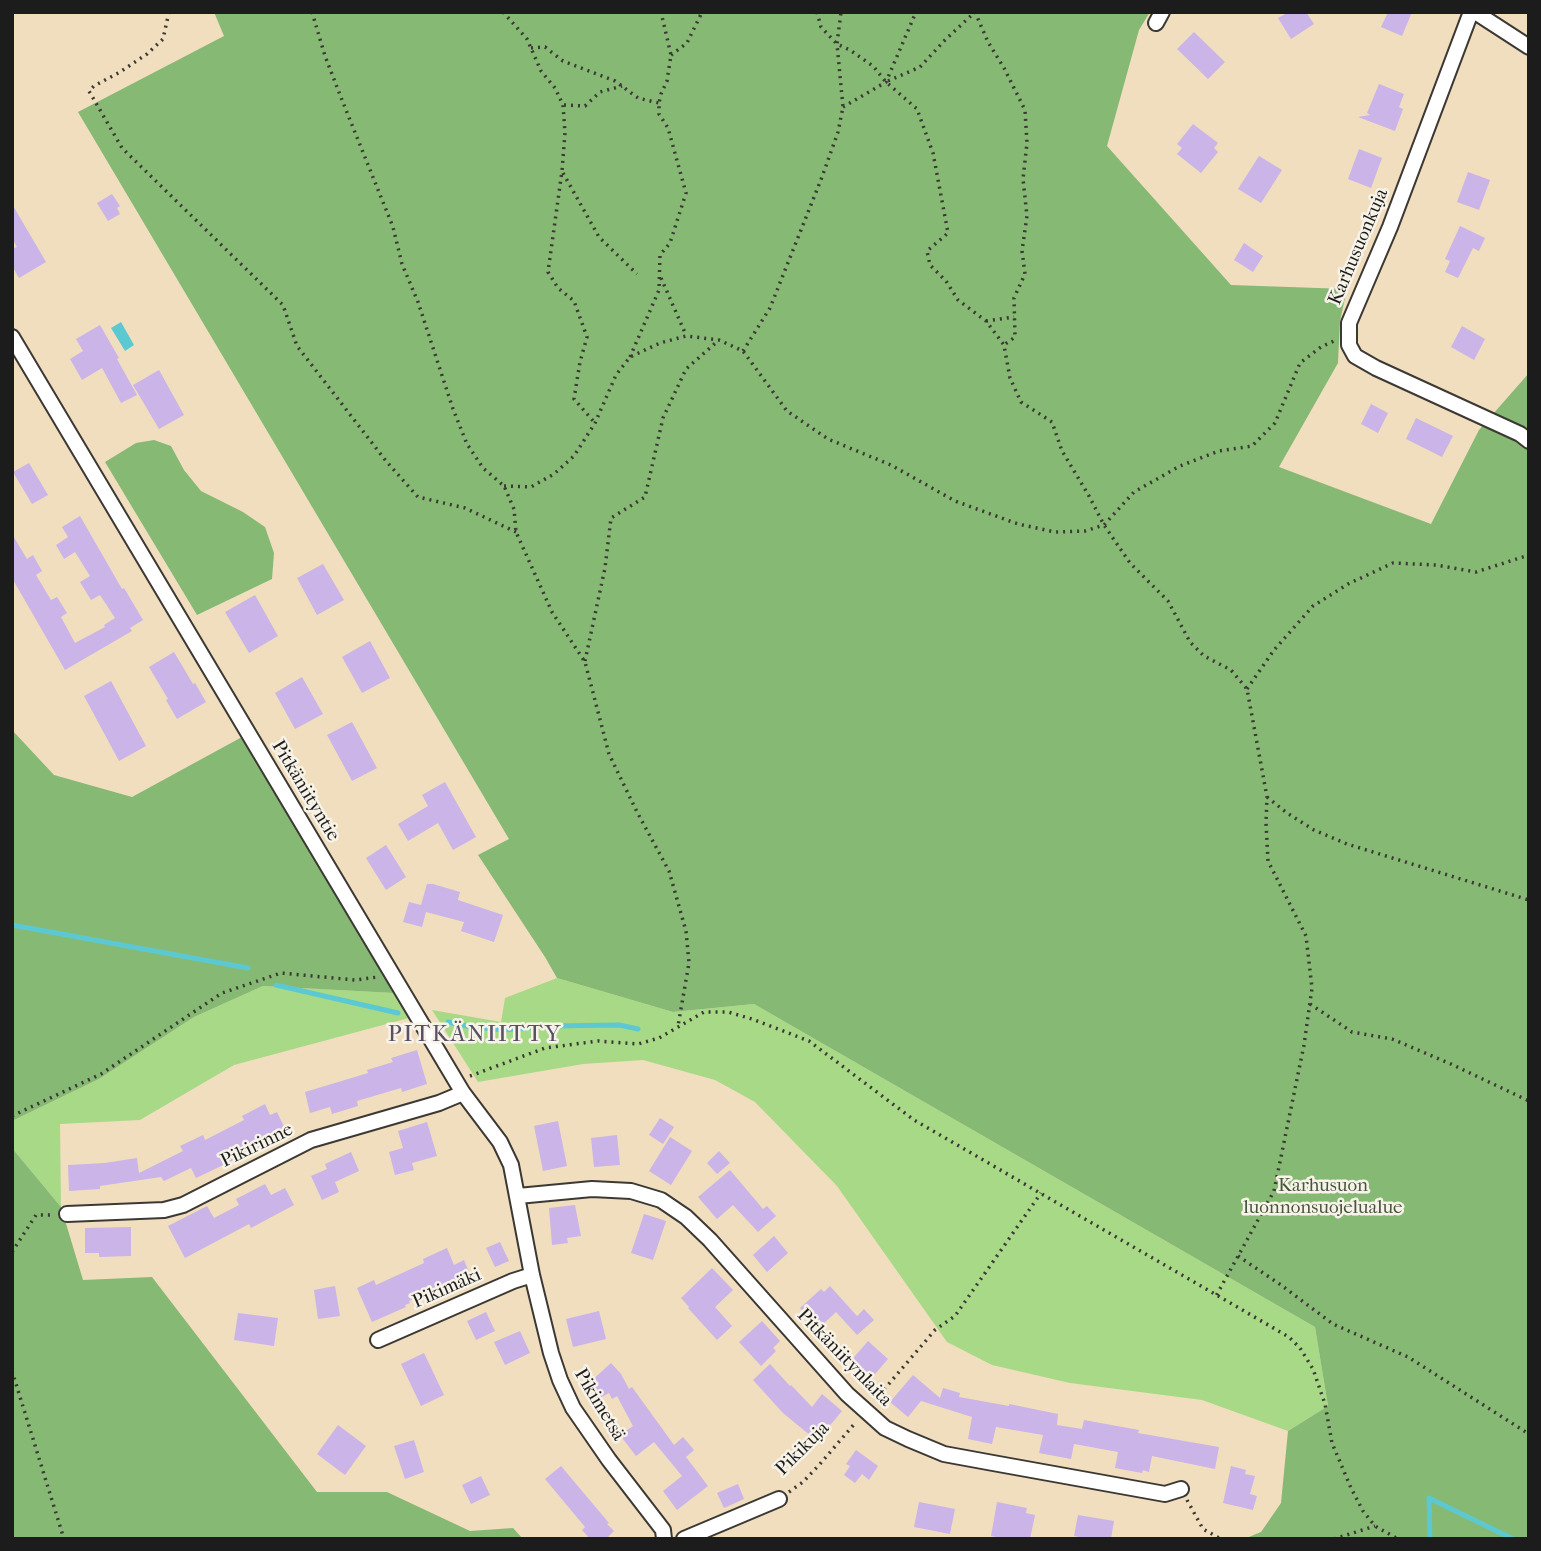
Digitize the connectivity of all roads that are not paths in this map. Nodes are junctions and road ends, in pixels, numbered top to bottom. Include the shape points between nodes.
1 (1473, 12) edge
2 (1529, 47) edge
3 (12, 337) edge
4 (1529, 441) edge
5 (468, 1089) junction
6 (518, 1196) junction
7 (67, 1214) road end
8 (532, 1275) junction
9 (378, 1340) dead end
10 (1181, 1489) road end
11 (779, 1499) road end
12 (664, 1539) edge
13 (684, 1539) edge

1 - 2 street
1 - 4 street, Karhusuonkuja via 1349,323 1349,345 1355,356 1376,368
3 - 5 street, Pitkäniityntie via 391,972
5 - 6 street, Pitkäniityntie via 511,1165
5 - 7 street, Pikirinne via 439,1103 311,1140 183,1205 164,1210
6 - 8 street, Pitkäniityntie
6 - 10 street, Pitkäniitynlaita via 592,1189 631,1191 661,1200 710,1240 847,1394 885,1428 944,1454 1165,1494
8 - 9 street, Pikimäki
8 - 12 street, Pikimetsä via 551,1353 573,1408 663,1530
11 - 13 street, Pikikuja

